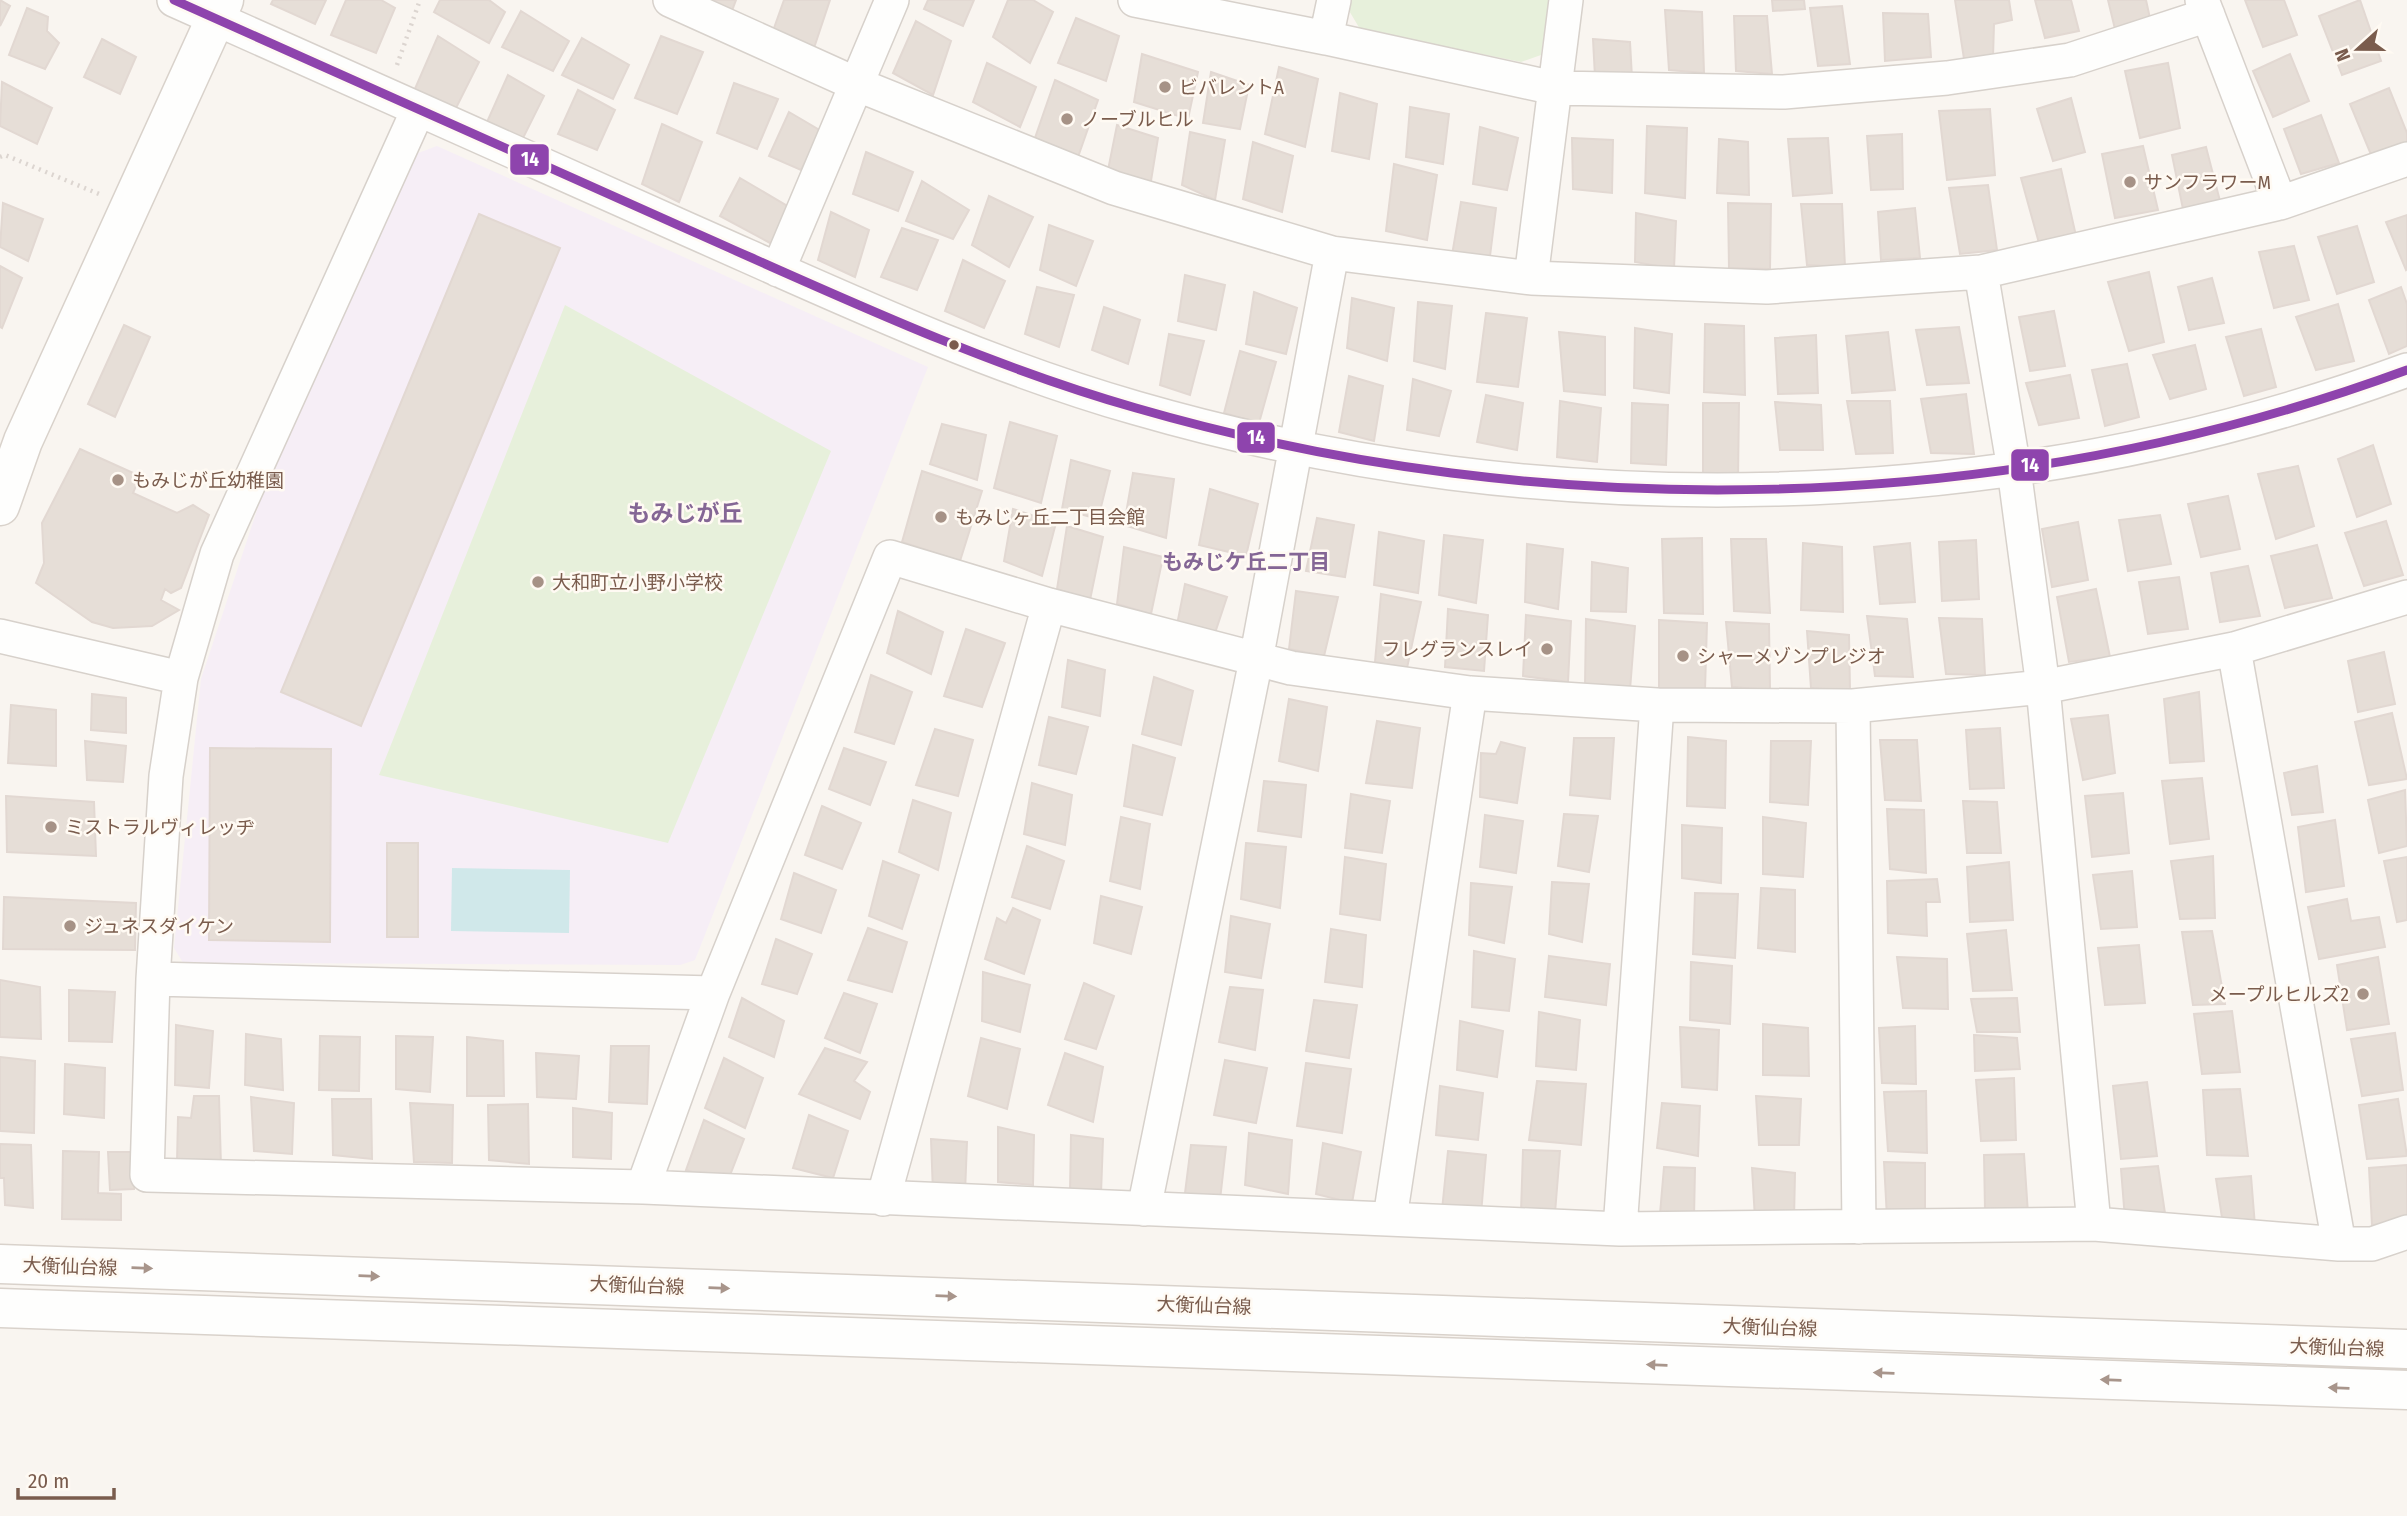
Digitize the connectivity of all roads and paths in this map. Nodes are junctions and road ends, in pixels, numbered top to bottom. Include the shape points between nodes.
1 (174, 0) edge
2 (420, 0) edge
3 (670, 0) edge
4 (892, 0) edge
5 (1135, 0) edge
6 (1334, 0) edge
7 (1566, 0) edge
8 (2205, 7) edge
9 (220, 10) edge
10 (1326, 38) junction
11 (856, 84) junction
12 (1554, 88) junction
13 (386, 96) junction
14 (418, 110) junction
15 (0, 157) edge
16 (2407, 159) edge
17 (105, 197) dead end
18 (2280, 203) junction
19 (1332, 253) junction
20 (778, 270) junction
21 (1981, 272) junction
22 (1531, 278) junction
23 (2407, 370) edge
24 (1297, 450) junction
25 (2014, 469) junction
26 (0, 506) edge
27 (2407, 597) edge
28 (1049, 605) junction
29 (0, 636) edge
30 (2234, 649) junction
31 (1256, 660) junction
32 (181, 678) junction
33 (2043, 687) junction
34 (1470, 694) junction
35 (1657, 705) junction
36 (1853, 706) junction
37 (153, 979) junction
38 (713, 993) junction
39 (643, 1187) junction
40 (883, 1199) junction
41 (1144, 1209) junction
42 (1390, 1218) junction
43 (2094, 1224) junction
44 (1859, 1227) junction
45 (1620, 1229) junction
46 (2407, 1232) edge
47 (2339, 1244) junction
48 (0, 1264) edge
49 (0, 1308) edge
50 (2407, 1349) edge
51 (2407, 1390) edge

1 - 9 street
2 - 13 path
3 - 11 street
4 - 11 street
5 - 10 street
6 - 10 street
7 - 12 street
8 - 12 street via 2070,60 1947,78 1784,92
8 - 18 street
9 - 13 street
9 - 26 main road via 23,441
10 - 12 street
11 - 19 street via 1114,188
11 - 20 street
12 - 22 street
13 - 14 street
14 - 20 street
14 - 32 street via 217,554
15 - 17 path via 5,155
16 - 18 street
18 - 21 street
19 - 22 street
19 - 24 street
20 - 24 street via 972,354 1135,408
21 - 22 street via 1767,288
21 - 25 street
23 - 25 street via 2212,432
24 - 25 street via 1439,474 1554,485 1814,487
24 - 31 street
25 - 33 street
27 - 30 street
28 - 31 street
28 - 38 street via 890,557
28 - 40 street
29 - 32 street
30 - 33 street
30 - 47 street
31 - 34 street
31 - 41 street
32 - 37 street via 166,776
33 - 36 street
33 - 43 street
34 - 35 street
34 - 42 street
35 - 36 street
35 - 45 street
36 - 44 street
37 - 38 street
37 - 39 street via 147,1175
38 - 39 street
39 - 40 street
40 - 41 street
41 - 42 street
42 - 45 street
43 - 44 street
43 - 47 street
44 - 45 street
46 - 47 street via 2372,1244
48 -> 50 main road, 大衡仙台線
51 -> 49 main road

